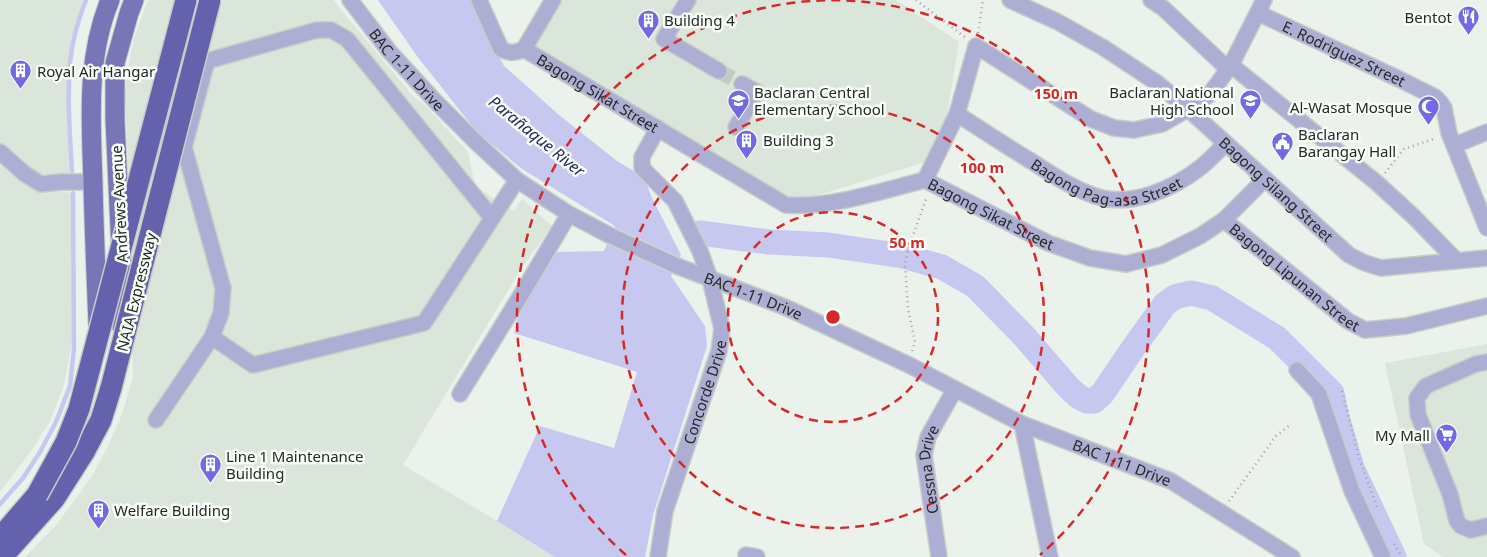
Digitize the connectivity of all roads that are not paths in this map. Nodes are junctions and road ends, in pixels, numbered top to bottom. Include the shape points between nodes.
1 (110, 0) edge
2 (134, 0) edge
3 (186, 0) edge
4 (210, 0) edge
5 (350, 0) edge
6 (479, 0) edge
7 (554, 0) edge
8 (688, 0) edge
9 (1010, 0) edge
10 (1160, 3) edge
11 (1261, 7) edge
12 (520, 51) junction
13 (1229, 67) junction
14 (719, 71) tunnel mouth
15 (742, 84) tunnel mouth
16 (1188, 109) junction
17 (957, 114) junction
18 (736, 127) dead end
19 (658, 128) junction
20 (1487, 132) edge
21 (1452, 139) junction
22 (1226, 143) junction
23 (0, 152) edge
24 (1266, 179) junction
25 (517, 180) junction
26 (925, 180) junction
27 (92, 182) junction
28 (569, 214) junction
29 (492, 218) junction
30 (1224, 220) junction
31 (1487, 228) edge
32 (1487, 258) edge
33 (1456, 260) junction
34 (710, 279) junction
35 (1487, 306) edge
36 (212, 337) junction
37 (1487, 362) edge
38 (1297, 370) dead end
39 (955, 389) junction
40 (460, 394) dead end
41 (156, 420) dead end
42 (1022, 424) junction
43 (1487, 526) edge
44 (0, 533) edge
45 (0, 538) edge
46 (1394, 555) edge
47 (1290, 556) edge
48 (5, 557) edge
49 (658, 557) edge
50 (939, 557) edge
51 (1050, 557) edge

1 - 27 main road, Andrews Avenue via 92,72
2 - 48 main road, Andrews Avenue via 115,63 122,341 112,392 103,422 90,448 52,507
3 - 45 highway, NAIA Expressway, bridge via 79,409 66,442 36,494
4 - 48 highway, NAIA Expressway, bridge via 101,420 54,499
5 - 25 street, BAC 1-11 Drive via 389,51 435,102
6 - 12 street, Bagong Sikat Street via 500,49 508,54
7 - 12 street
8 - 14 street via 664,38
9 - 16 street, Bagong Silang Street via 1104,48 1157,83
10 - 13 street
11 - 13 street
11 - 21 street, E. Rodriguez Street via 1435,97 1444,108
12 - 19 street, Bagong Sikat Street
13 - 16 street via 1210,94
13 - 33 street via 1377,183
15 - 18 street via 757,92
16 - 17 street via 1162,124 1134,130 1114,128 1092,119 976,46
16 - 22 street, Bagong Silang Street
17 - 22 street, Bagong Pag-asa Street via 1062,181 1096,196 1116,199 1136,198 1161,191 1203,166
17 - 26 street
19 - 26 street, Bagong Sikat Street via 786,205 839,201
19 - 34 street, Concorde Drive via 642,157 642,168 675,202
20 - 21 street
21 - 31 street, E. Rodriguez Street
22 - 24 street, Bagong Silang Street
23 - 27 street via 41,184
24 - 30 street, Bagong Sikat Street
24 - 33 street, Bagong Silang Street via 1349,255 1365,263 1380,268
25 - 28 street, BAC 1-11 Drive
25 - 29 street
26 - 30 street, Bagong Sikat Street via 1048,243 1090,258 1126,264 1162,255
27 - 44 main road, Andrews Avenue via 98,335 89,390 69,443
28 - 34 street, BAC 1-11 Drive
28 - 40 street
29 - 36 street via 424,323 253,365
29 - 36 street via 346,40 331,30 317,30 207,61 184,147 223,288 221,313
30 - 35 street, Bagong Lipunan Street via 1348,321 1365,330 1406,326
32 - 33 street, Bagong Silang Street
34 - 39 street, BAC 1-11 Drive via 788,308
34 - 49 street, Concorde Drive via 722,329 719,351 665,511
36 - 41 street
37 - 43 street via 1426,386 1417,398 1418,414 1450,494 1457,521 1471,530
38 - 46 street via 1319,394 1352,491
39 - 42 street, BAC 1-11 Drive
39 - 50 street, Cessna Drive via 928,437 924,455
42 - 47 street, BAC 1-11 Drive via 1171,481
42 - 51 street

